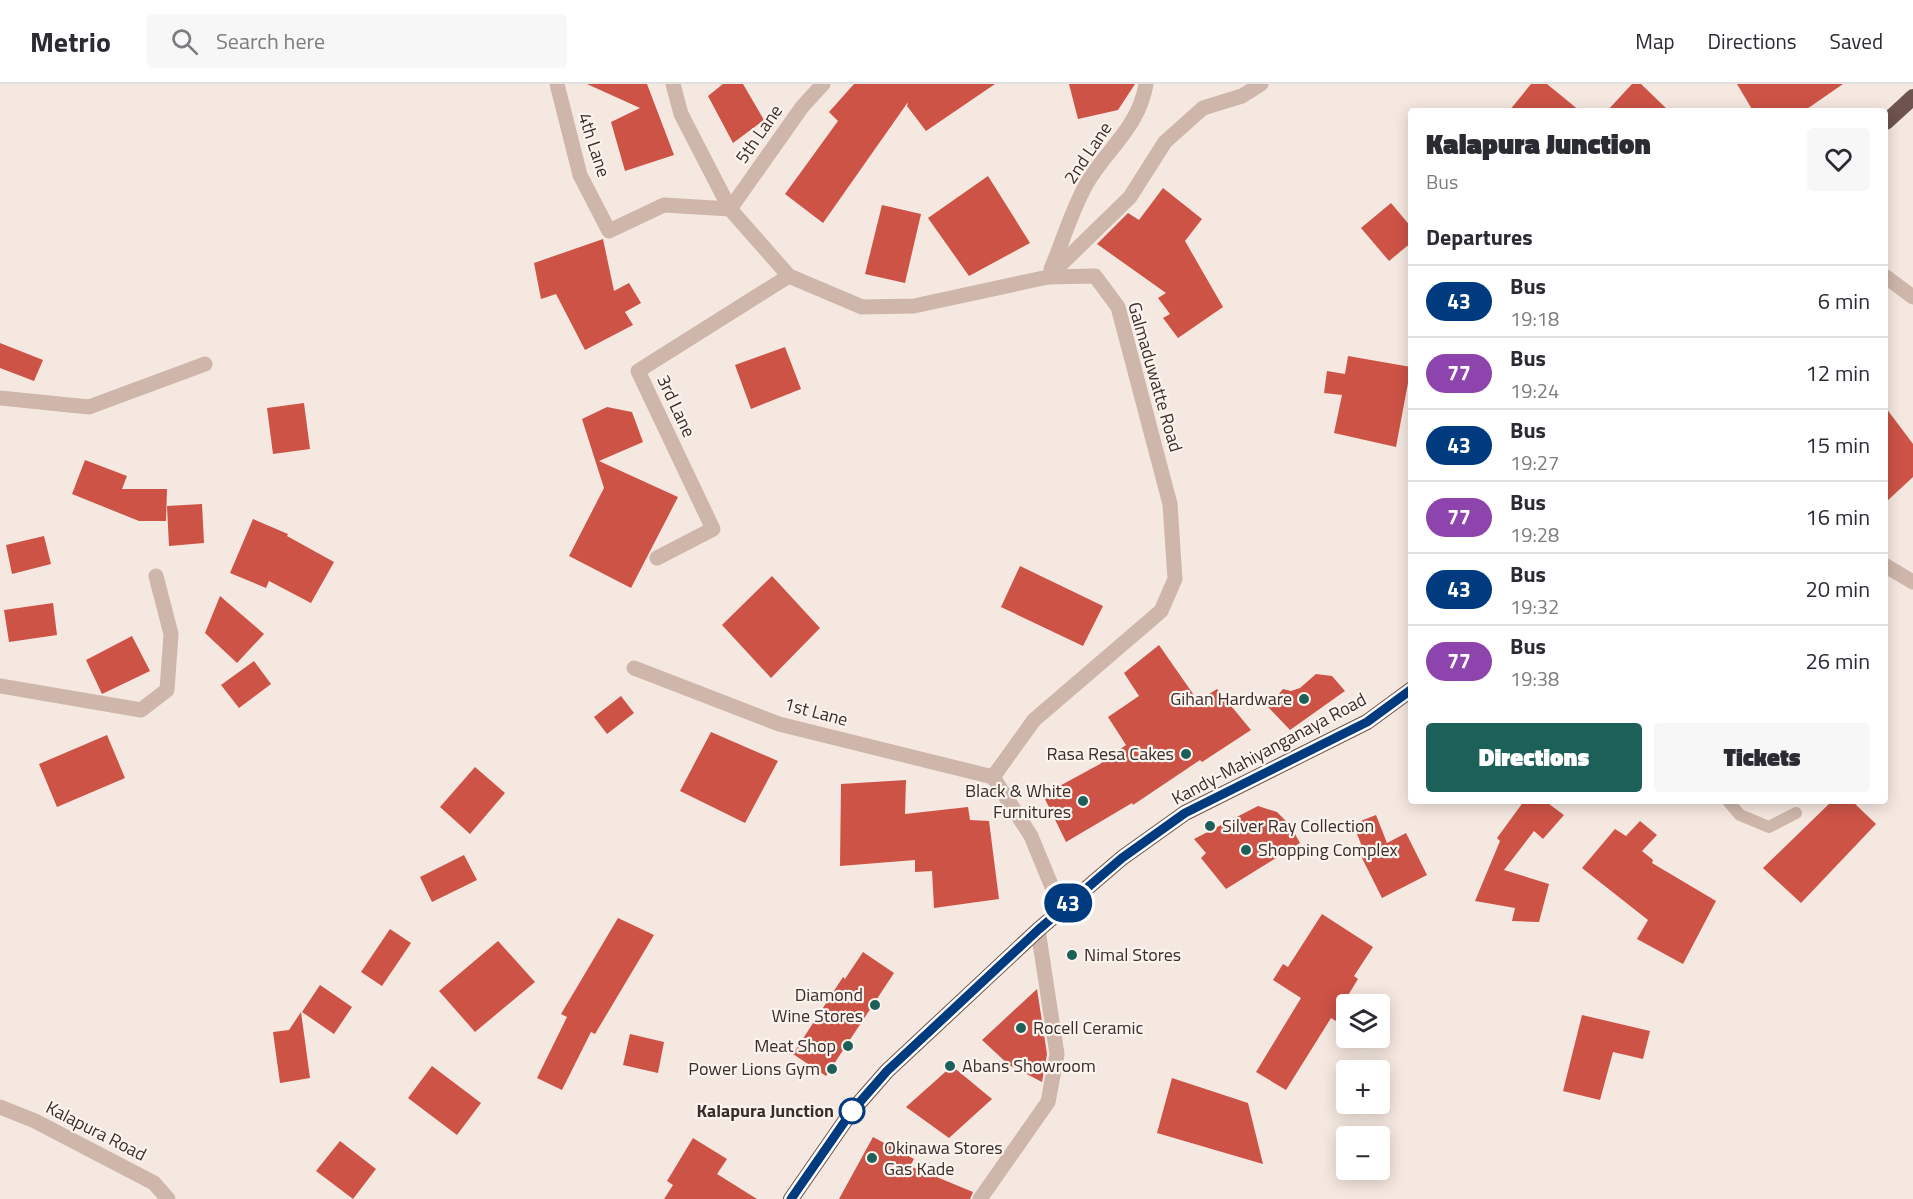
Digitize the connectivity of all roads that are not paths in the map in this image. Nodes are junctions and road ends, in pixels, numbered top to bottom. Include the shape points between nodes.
1 (557, 84) edge
2 (673, 84) edge
3 (824, 84) edge
4 (1146, 84) edge
5 (1261, 84) edge
6 (1913, 97) edge
7 (1888, 120) edge
8 (730, 209) junction
9 (789, 276) junction
10 (1048, 277) junction
11 (1888, 278) edge
12 (1913, 297) edge
13 (205, 364) dead end
14 (0, 398) edge
15 (657, 558) dead end
16 (1888, 567) edge
17 (156, 576) dead end
18 (1913, 582) edge
19 (634, 668) dead end
20 (0, 686) edge
21 (1408, 692) edge
22 (993, 777) junction
23 (1731, 804) edge
24 (1796, 813) dead end
25 (1061, 909) junction
26 (1038, 930) junction
27 (0, 1107) edge
28 (168, 1199) edge
29 (791, 1199) edge
30 (980, 1199) edge

1 - 8 street, 4th Lane via 580,175 609,231 664,205
2 - 8 street, Galmaduwatte Road via 681,114
3 - 8 street, 5th Lane via 802,107
4 - 10 street, 2nd Lane via 1124,137 1088,183
5 - 10 street via 1242,96 1203,108 1165,142 1130,197
6 - 7 highway
8 - 9 street, Galmaduwatte Road
9 - 10 street, Galmaduwatte Road via 862,307 914,306
9 - 15 street, 3rd Lane via 638,371 713,529
10 - 22 street, Galmaduwatte Road via 1095,276 1118,307 1170,504 1175,579 1161,611 1034,720
11 - 12 street
13 - 14 street via 89,407
16 - 18 street
17 - 20 street via 171,634 167,690 141,710
19 - 22 street, 1st Lane via 779,724
21 - 25 highway, Kandy-Mahiyanganaya Road via 1367,722 1185,813
22 - 25 street via 1031,836
23 - 24 lane via 1740,815 1769,827
25 - 26 highway, Kandy-Mahiyanganaya Road
26 - 29 highway, Kandy-Mahiyanganaya Road via 887,1071 852,1111
26 - 30 street via 1057,1054 1048,1102
27 - 28 street, Kalapura Road via 154,1183

